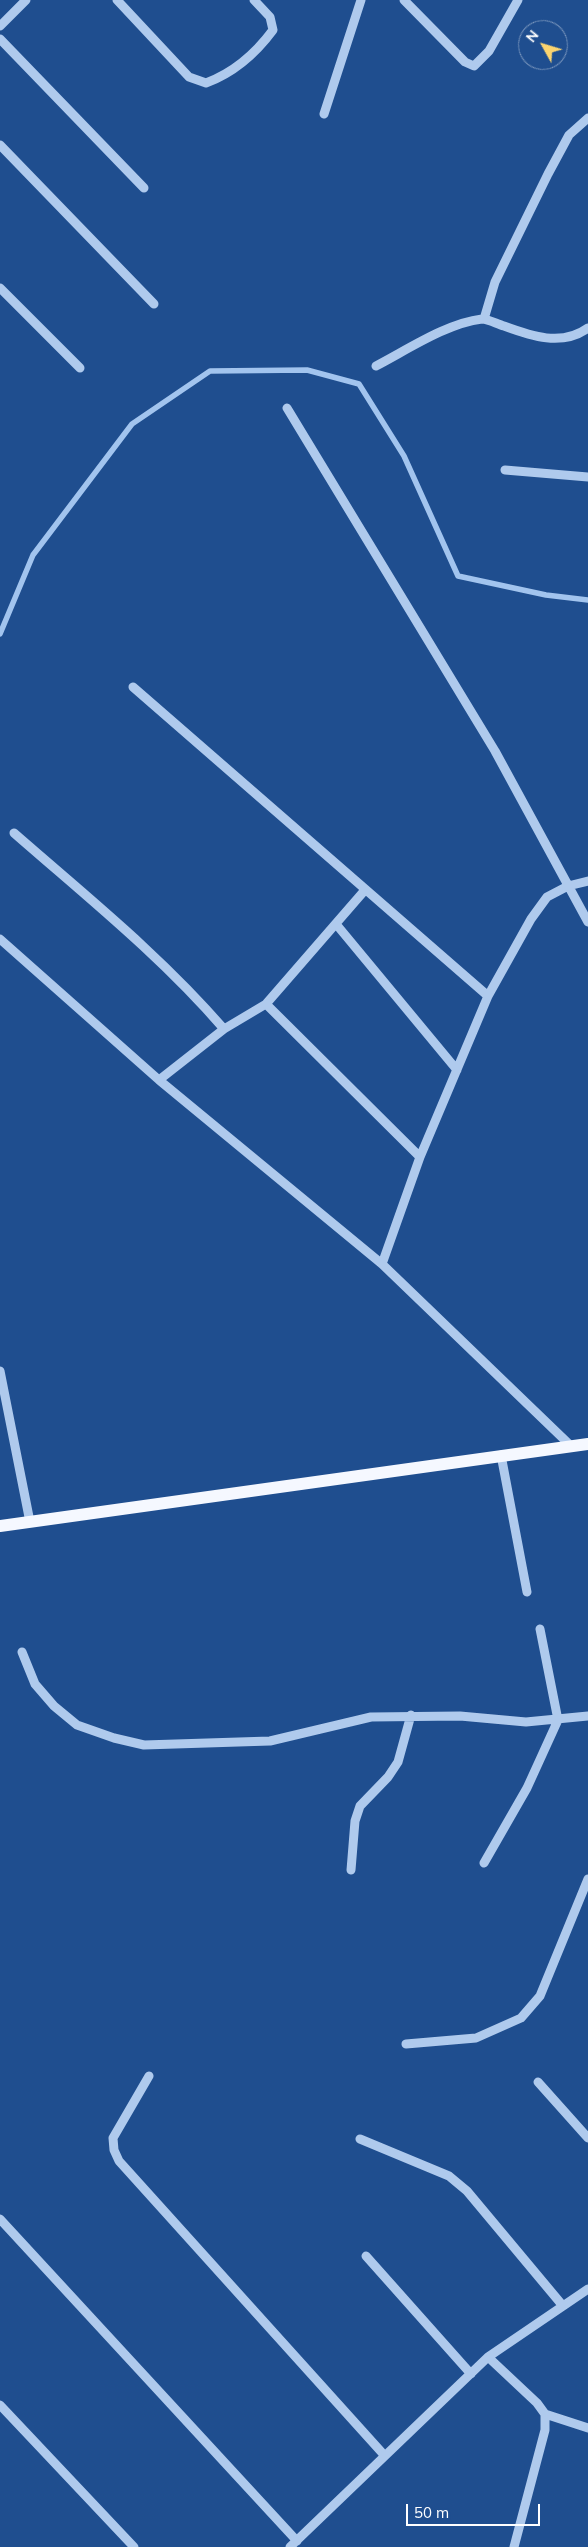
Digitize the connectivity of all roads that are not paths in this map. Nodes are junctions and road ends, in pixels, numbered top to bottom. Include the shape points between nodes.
1 (26, 0) edge
2 (117, 0) edge
3 (254, 0) edge
4 (361, 0) edge
5 (404, 0) edge
6 (518, 0) edge
7 (0, 26) edge
8 (0, 39) edge
9 (324, 114) dead end
10 (588, 118) edge
11 (0, 145) edge
12 (144, 188) dead end
13 (0, 288) edge
14 (154, 304) dead end
15 (484, 319) junction
16 (588, 328) edge
17 (376, 366) dead end
18 (80, 368) dead end
19 (287, 408) dead end
20 (504, 470) dead end
21 (588, 477) edge
22 (133, 687) dead end
23 (14, 833) dead end
24 (588, 881) edge
25 (568, 886) junction
26 (365, 890) junction
27 (588, 922) edge
28 (336, 924) junction
29 (0, 939) edge
30 (488, 996) junction
31 (266, 1004) junction
32 (224, 1029) junction
33 (457, 1070) junction
34 (159, 1080) junction
35 (420, 1157) junction
36 (382, 1264) junction
37 (0, 1371) edge
38 (588, 1444) edge
39 (571, 1446) junction
40 (502, 1455) junction
41 (30, 1522) junction
42 (0, 1526) edge
43 (527, 1592) dead end
44 (540, 1629) dead end
45 (22, 1652) dead end
46 (410, 1715) junction
47 (588, 1716) edge
48 (558, 1720) junction
49 (484, 1863) dead end
50 (352, 1870) dead end
51 (588, 1879) edge
52 (406, 2044) dead end
53 (150, 2076) dead end
54 (538, 2082) dead end
55 (588, 2138) edge
56 (360, 2139) dead end
57 (0, 2219) edge
58 (366, 2256) dead end
59 (588, 2288) edge
60 (563, 2306) junction
61 (488, 2357) junction
62 (471, 2374) junction
63 (0, 2405) edge
64 (545, 2414) junction
65 (588, 2428) edge
66 (385, 2456) junction
67 (294, 2544) edge
68 (134, 2547) edge
69 (514, 2547) edge

1 - 7 street
2 - 3 street via 189,77 206,83 222,77 253,53 273,30 270,17
4 - 9 street
5 - 6 street via 465,62 474,66 489,50
8 - 12 street
10 - 15 street via 569,135 548,174 495,282
11 - 14 street
13 - 18 street
15 - 16 street via 530,336 557,340
15 - 17 street via 441,332
19 - 25 street via 495,751
20 - 21 street
22 - 26 street
23 - 32 street via 144,946 195,995
24 - 25 street
25 - 27 street
25 - 30 street via 547,897
26 - 28 street
26 - 30 street
28 - 31 street
28 - 33 street
29 - 34 street
30 - 33 street
31 - 32 street
31 - 35 street
32 - 34 street
33 - 35 street
34 - 36 street
35 - 36 street
36 - 39 street
37 - 41 street
38 - 39 main road
39 - 40 main road
40 - 41 main road
40 - 43 street
41 - 42 main road
44 - 48 street
45 - 46 street via 35,1684 54,1706 77,1724 144,1745 270,1741 371,1717
46 - 48 street via 526,1722
46 - 50 street via 398,1762 360,1806 355,1821
47 - 48 street
48 - 49 street via 528,1788
51 - 52 street via 540,1996 520,2018 476,2038
53 - 66 street via 113,2138 119,2161
54 - 55 street
56 - 60 street via 449,2176 467,2191
57 - 67 street
58 - 62 street
59 - 60 street
60 - 61 street
61 - 62 street
61 - 64 street
62 - 66 street
63 - 68 street
64 - 65 street
64 - 69 street via 545,2430
66 - 67 street

